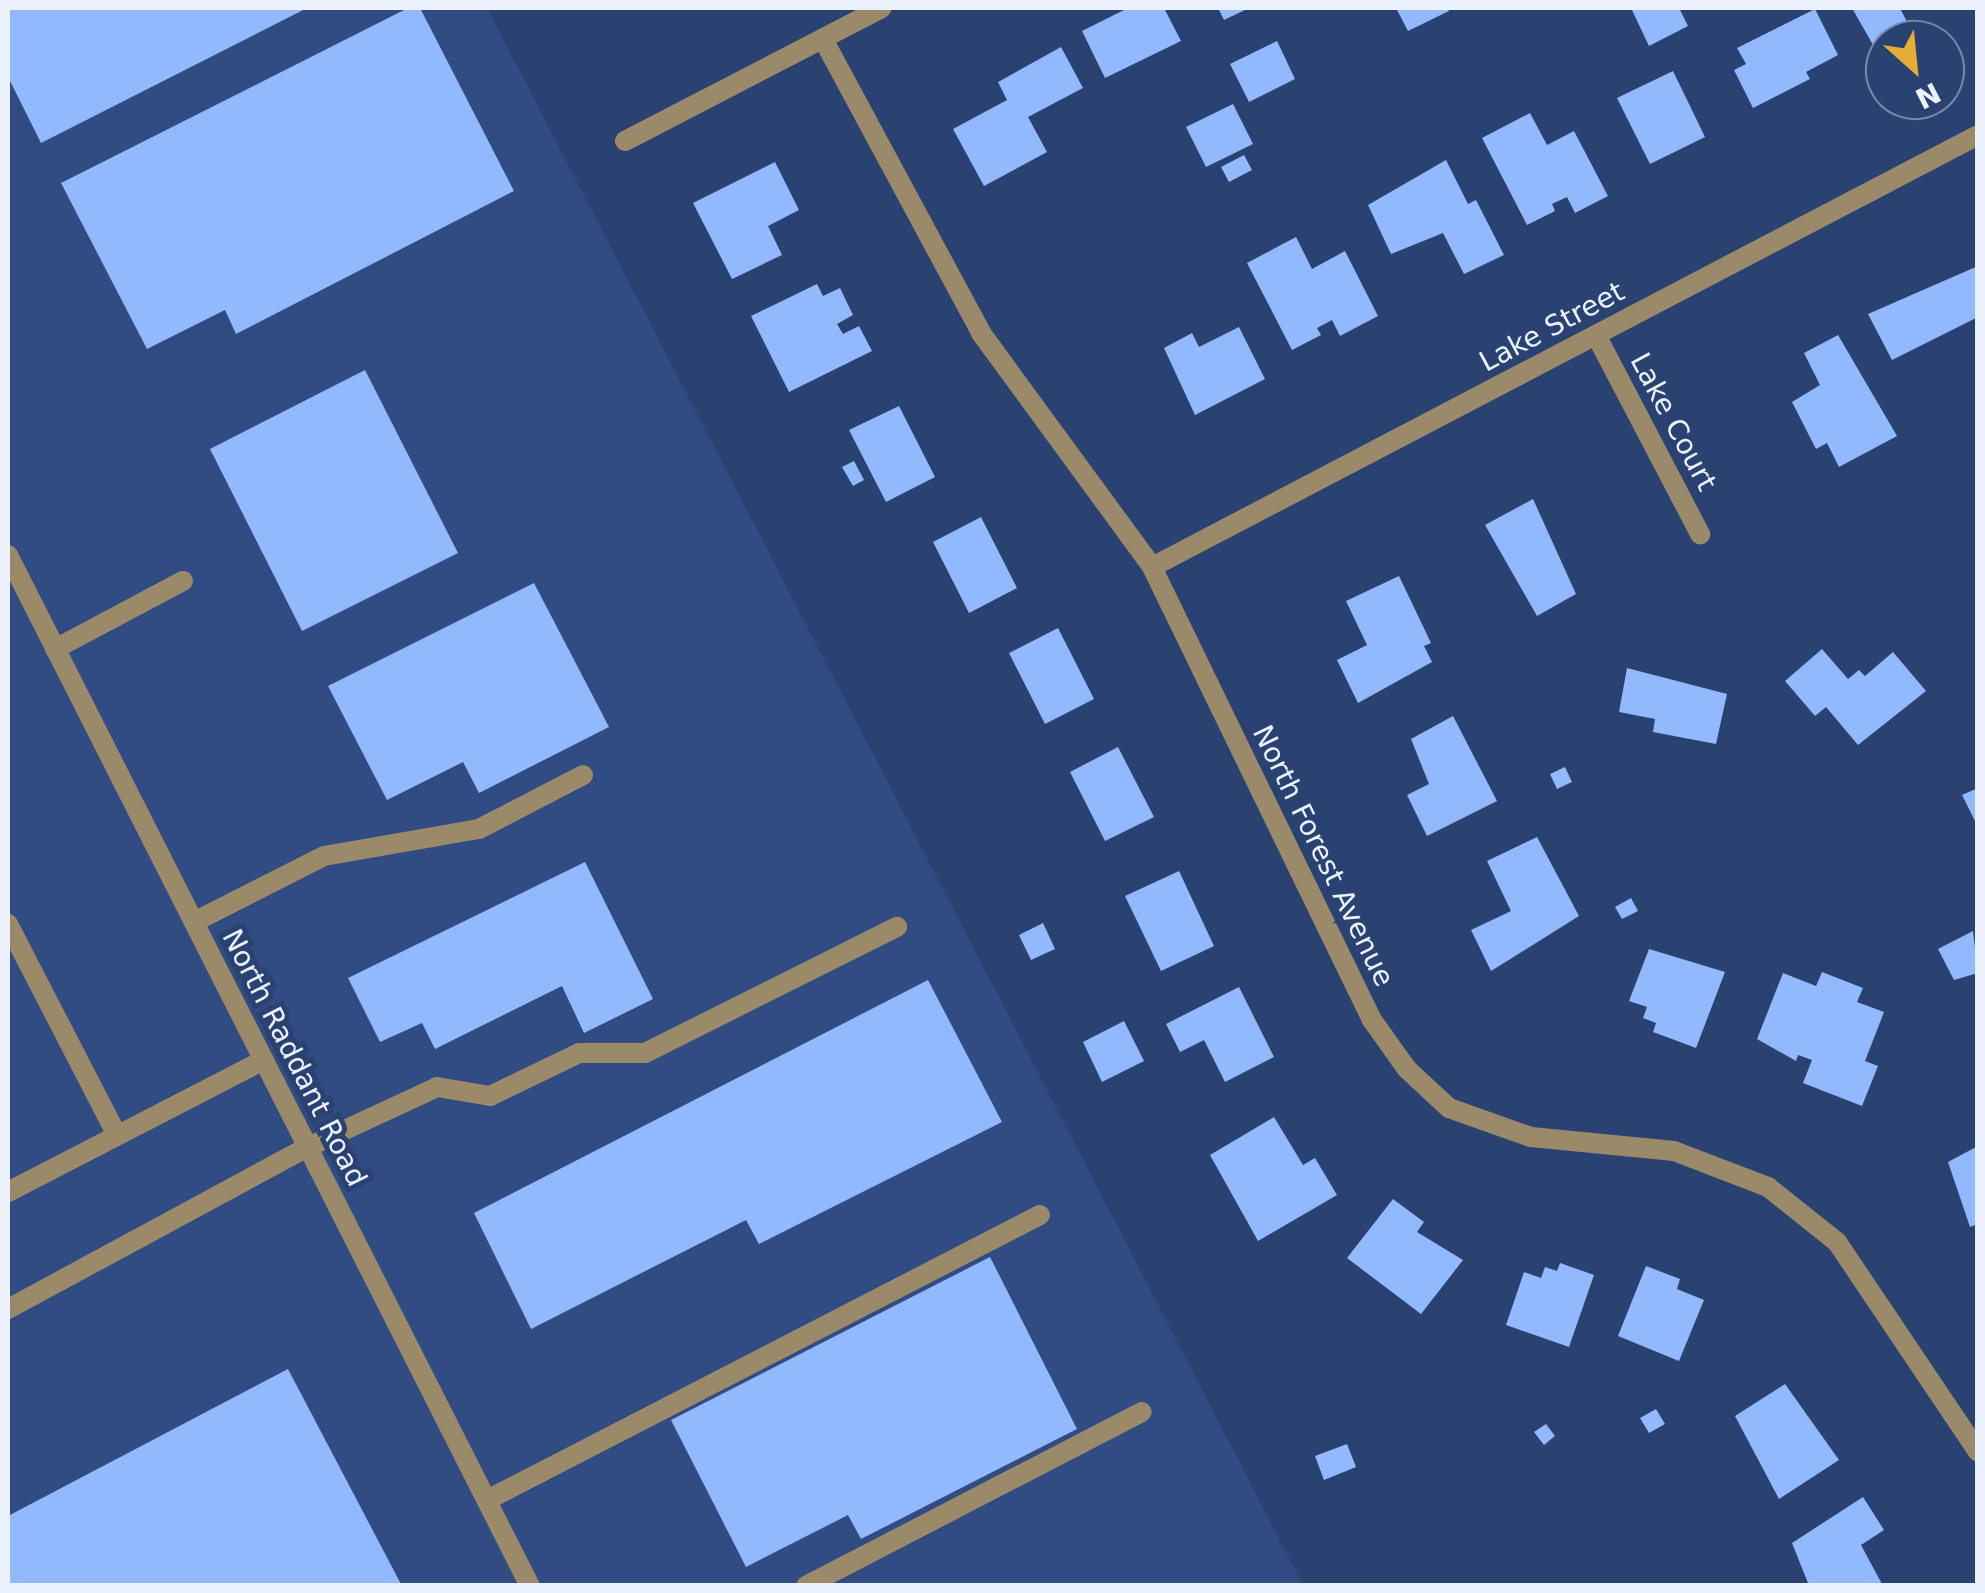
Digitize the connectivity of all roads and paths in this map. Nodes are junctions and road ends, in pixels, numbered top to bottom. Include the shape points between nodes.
1 (882, 8) edge
2 (823, 39) junction
3 (1978, 135) edge
4 (625, 141) dead end
5 (1596, 335) junction
6 (1700, 534) dead end
7 (8, 555) edge
8 (1152, 567) junction
9 (183, 580) dead end
10 (56, 649) junction
11 (583, 776) dead end
12 (194, 922) junction
13 (8, 924) edge
14 (897, 926) dead end
15 (264, 1060) junction
16 (116, 1136) junction
17 (308, 1147) junction
18 (8, 1192) edge
19 (1040, 1215) dead end
20 (8, 1309) edge
21 (1142, 1412) dead end
22 (1978, 1452) edge
23 (487, 1500) junction
24 (530, 1586) edge
25 (806, 1586) edge

1 - 2 street
2 - 4 street
2 - 8 street, North Forest Avenue via 981,333
3 - 5 street, Lake Street
5 - 6 street, Lake Court
5 - 8 street, Lake Street
7 - 10 street, North Raddant Road
8 - 22 street, North Forest Avenue via 1372,1020 1407,1069 1449,1108 1532,1137 1674,1152 1768,1187 1837,1242
9 - 10 street
10 - 12 street, North Raddant Road
11 - 12 street via 479,828 324,856
12 - 15 street, North Raddant Road
13 - 16 street
14 - 17 street via 645,1053 578,1053 490,1096 437,1086
15 - 16 street
15 - 17 street, North Raddant Road
16 - 18 street
17 - 20 street
17 - 23 street, North Raddant Road
19 - 23 street
21 - 25 street
23 - 24 street, North Raddant Road

